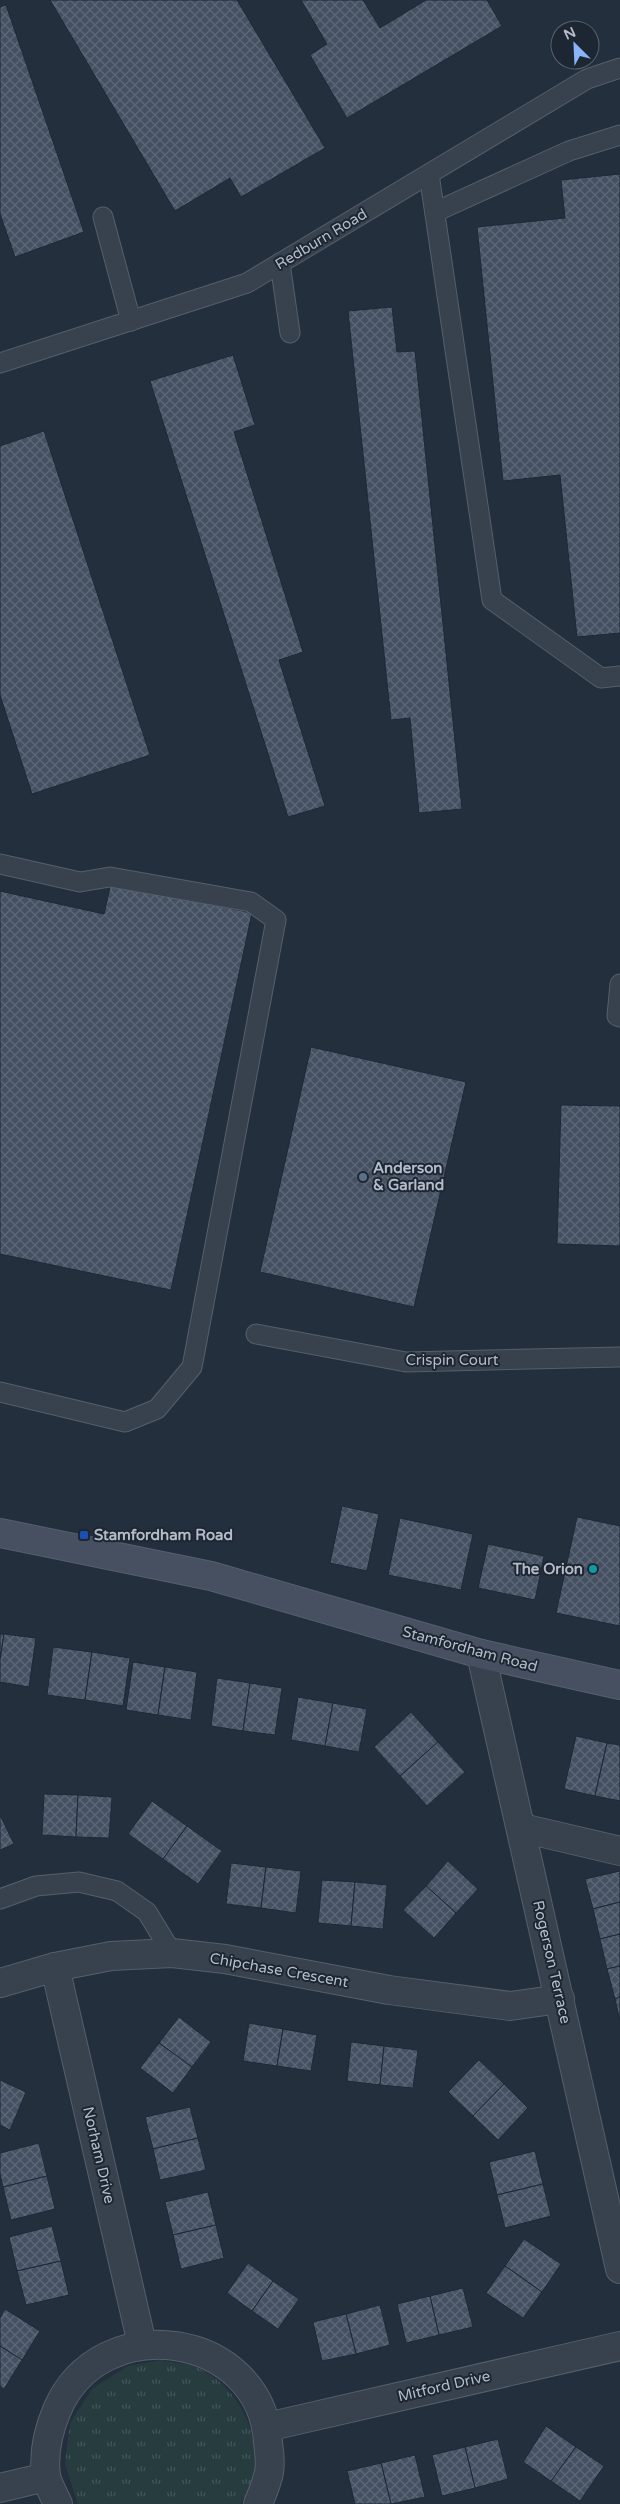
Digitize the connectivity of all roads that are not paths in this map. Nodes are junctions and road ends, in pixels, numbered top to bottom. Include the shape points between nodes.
1 (620, 68) edge
2 (620, 135) edge
3 (429, 174) junction
4 (435, 212) junction
5 (103, 217) dead end
6 (280, 263) junction
7 (131, 321) junction
8 (290, 333) dead end
9 (0, 364) edge
10 (620, 676) edge
11 (0, 864) edge
12 (620, 984) edge
13 (620, 1017) edge
14 (256, 1334) dead end
15 (620, 1357) edge
16 (0, 1392) edge
17 (0, 1532) edge
18 (481, 1654) junction
19 (620, 1684) edge
20 (522, 1828) junction
21 (620, 1851) edge
22 (0, 1899) edge
23 (172, 1953) junction
24 (55, 1967) junction
25 (0, 1983) edge
26 (560, 1998) junction
27 (620, 2270) edge
28 (142, 2344) junction
29 (620, 2346) edge
30 (267, 2426) junction
31 (46, 2477) junction
32 (0, 2488) edge
33 (58, 2504) edge
34 (258, 2504) edge

1 - 3 lane, Redburn Road via 587,79
2 - 4 lane via 569,151
3 - 4 lane
3 - 6 lane, Redburn Road
4 - 10 lane via 492,600 602,678
5 - 7 lane
6 - 7 lane, Redburn Road via 247,283
6 - 8 lane
7 - 9 lane, Redburn Road
11 - 16 lane via 80,882 110,877 251,902 276,920 192,1367 157,1409 125,1422
12 - 13 lane via 617,1016
14 - 15 lane, Crispin Court via 406,1362
17 - 18 main road, Stamfordham Road via 211,1576
18 - 19 main road, Stamfordham Road
18 - 20 street, Rogerson Terrace
20 - 21 street
20 - 26 street, Rogerson Terrace
22 - 23 lane via 36,1886 79,1882 117,1891 147,1912
23 - 24 street, Chipchase Crescent via 111,1956
23 - 26 street, Chipchase Crescent via 225,1959 389,1990 510,2006
24 - 25 street, Chipchase Crescent
24 - 28 street, Norham Drive
26 - 27 street, Rogerson Terrace
28 - 30 street via 175,2344 206,2353 233,2371 254,2396
28 - 31 street via 99,2359 65,2391 47,2434
29 - 30 street, Mitford Drive
30 - 34 street via 270,2470
31 - 32 street
31 - 33 street

